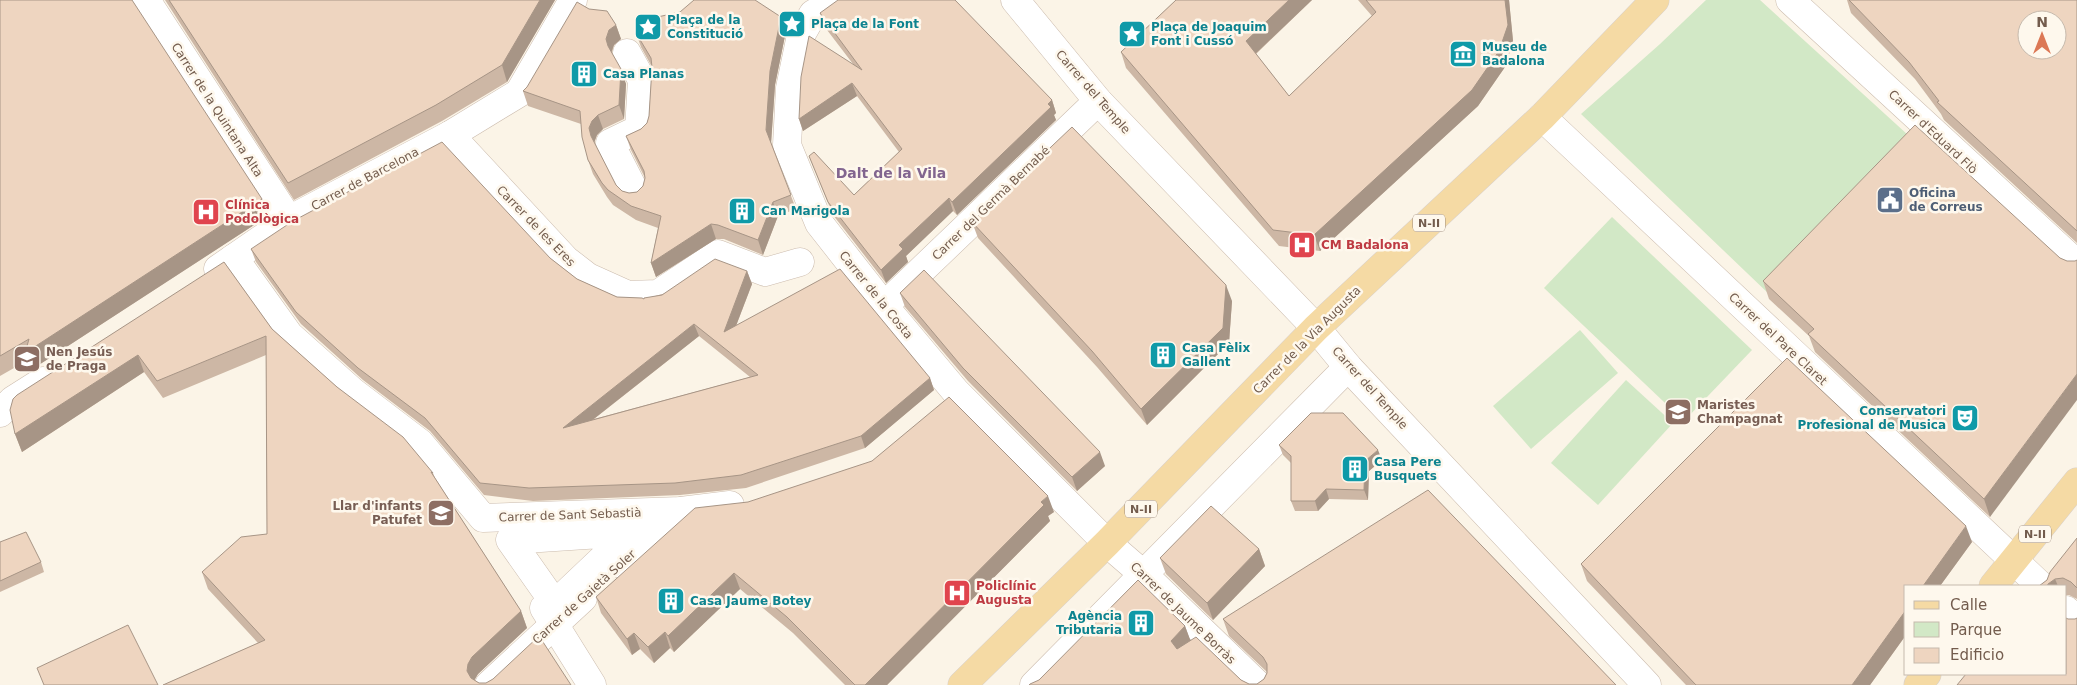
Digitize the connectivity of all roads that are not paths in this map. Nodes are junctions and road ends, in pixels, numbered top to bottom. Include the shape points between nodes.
1 (146, 0) edge
2 (573, 0) edge
3 (1015, 0) edge
4 (1790, 0) edge
5 (817, 4) edge
6 (1644, 4) edge
7 (627, 54) dead end
8 (1098, 101) junction
9 (1542, 117) junction
10 (450, 135) junction
11 (635, 192) edge
12 (289, 220) junction
13 (234, 258) junction
14 (800, 262) dead end
15 (2077, 264) edge
16 (201, 280) edge
17 (890, 301) junction
18 (1316, 328) junction
19 (1348, 366) junction
20 (60, 370) edge
21 (956, 392) junction
22 (934, 411) edge
23 (0, 413) edge
24 (2077, 482) edge
25 (757, 500) edge
26 (681, 511) junction
27 (483, 518) junction
28 (1107, 543) junction
29 (2013, 560) junction
30 (1143, 574) junction
31 (1994, 585) edge
32 (2040, 585) edge
33 (2067, 611) edge
34 (555, 613) junction
35 (2077, 620) edge
36 (1926, 675) edge
37 (489, 685) edge
38 (592, 685) edge
39 (962, 685) edge
40 (1034, 685) edge
41 (1258, 685) edge
42 (1648, 685) edge
43 (1918, 685) edge

1 - 12 street, Carrer de la Quintana Alta
2 - 10 street, Carrer de Barcelona via 519,94
3 - 8 street, Carrer del Temple
4 - 15 street, Carrer d'Eduard Flò
5 - 17 street, Carrer de la Costa via 801,35 790,88 787,145 819,223
6 - 9 main road, Carrer de la Via Augusta / N-II
7 - 11 street via 642,80 640,129 610,143
8 - 17 street, Carrer del Germà Bernabé
8 - 18 street, Carrer del Temple
9 - 18 main road, Carrer de la Via Augusta / N-II
9 - 29 street, Carrer del Pare Claret
10 - 12 street, Carrer de Barcelona
10 - 14 street, Carrer de les Eres via 566,260 588,277 628,295 658,294 718,254 764,272
12 - 13 street, Carrer de Barcelona
13 - 16 street, Carrer de Barcelona
13 - 27 street, Carrer de Sant Sebastià via 289,335 353,392 420,443
17 - 21 street, Carrer de la Costa
18 - 19 street, Carrer del Temple
18 - 28 main road, Carrer de la Via Augusta / N-II
19 - 30 street
19 - 42 street, Carrer del Temple
20 - 23 street via 13,400
21 - 22 street
21 - 28 street, Carrer de la Costa
24 - 29 main road, N-II
25 - 26 street, Carrer de Sant Sebastià
26 - 27 street, Carrer de Sant Sebastià
26 - 34 street, Carrer de Gaietà Soler
27 - 34 street
28 - 30 street, Carrer de Jaume Borràs
28 - 39 main road, Carrer de la Via Augusta / N-II
29 - 31 main road, N-II
29 - 32 street, Carrer del Pare Claret
30 - 40 street
30 - 41 street, Carrer de Jaume Borràs
33 - 35 street
34 - 37 street, Carrer de Gaietà Soler
34 - 38 street
36 - 43 main road

